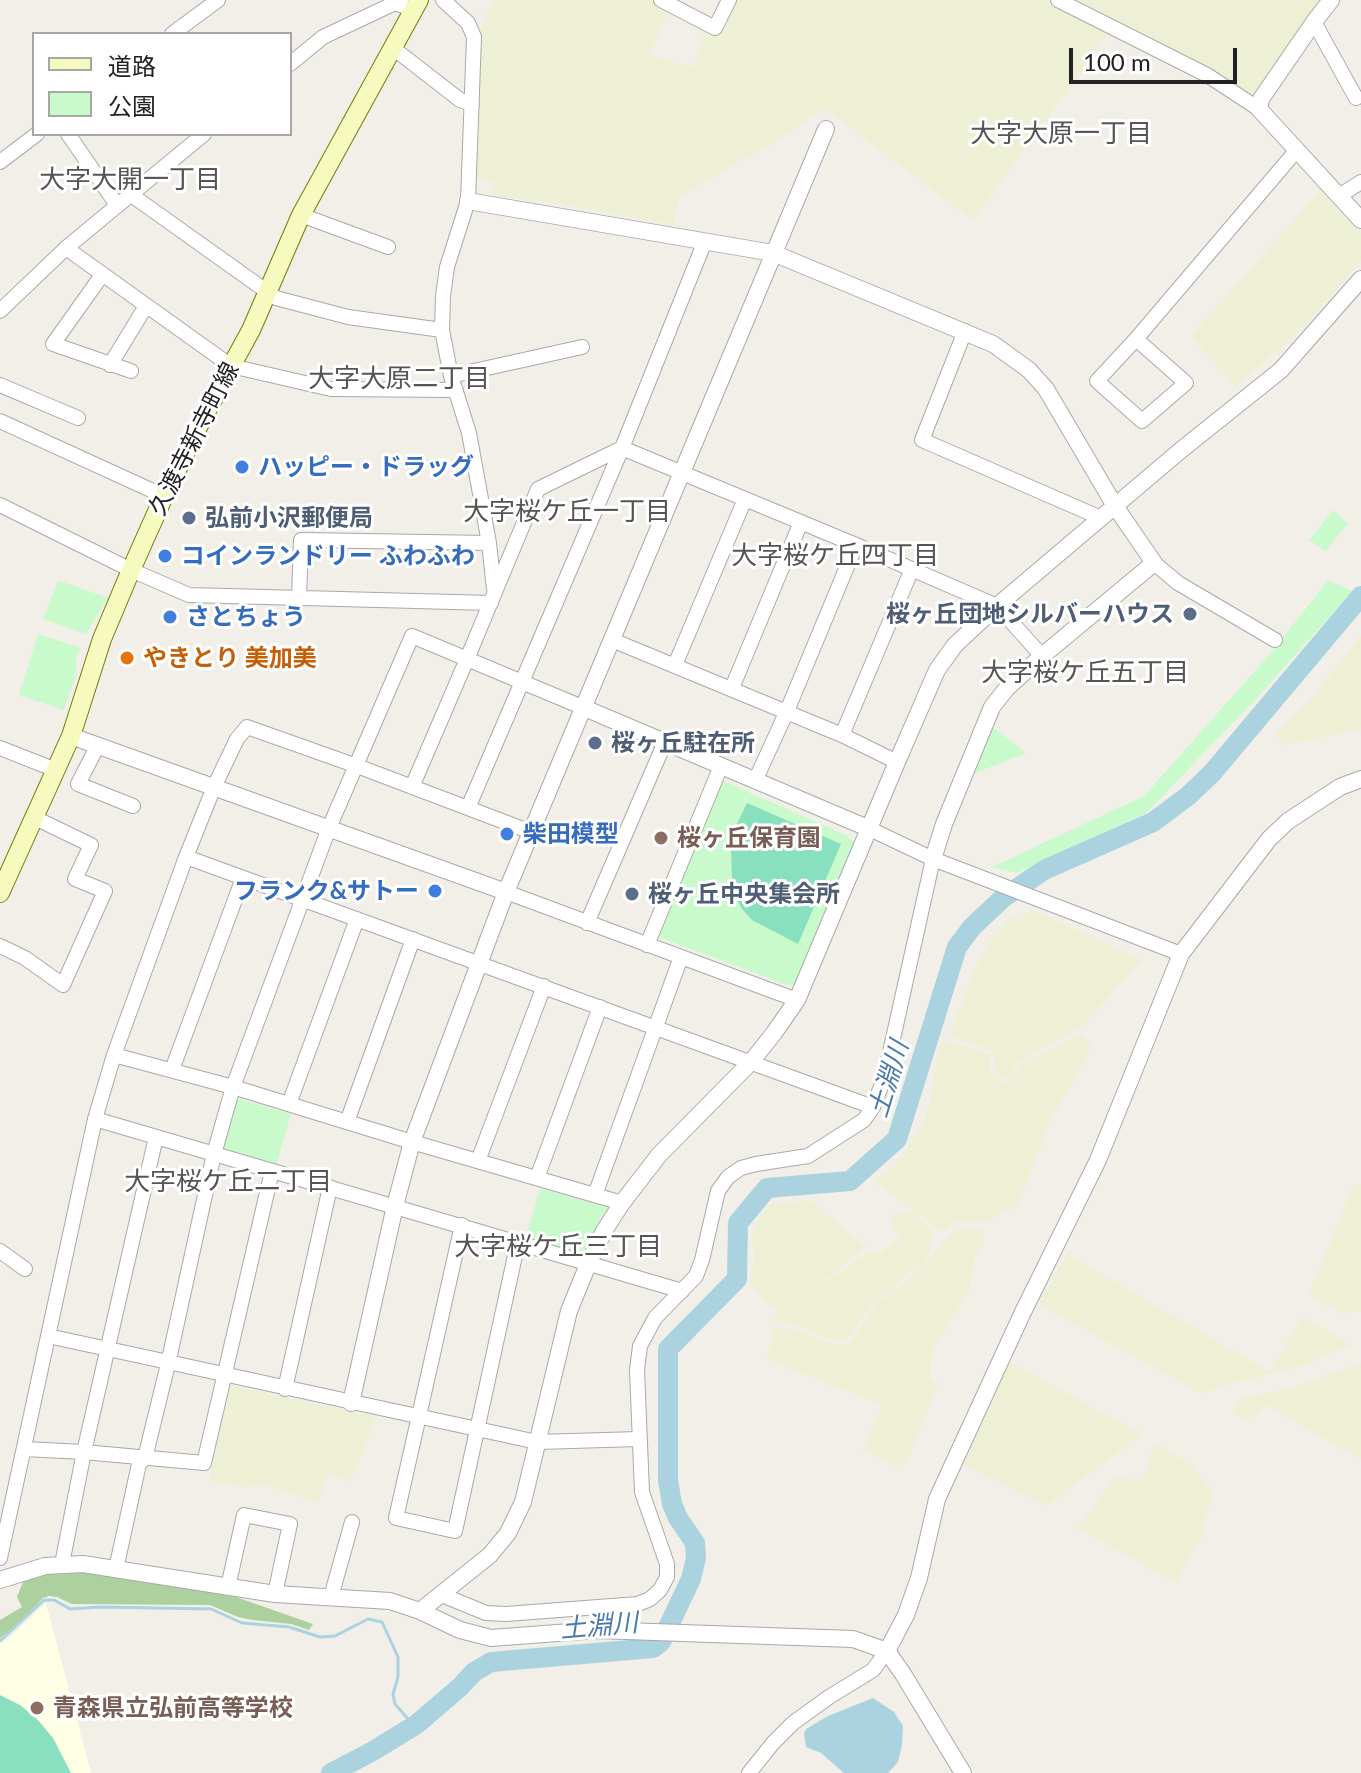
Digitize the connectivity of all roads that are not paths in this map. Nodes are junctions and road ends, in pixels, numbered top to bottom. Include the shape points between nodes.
1 (218, 0) edge
2 (443, 0) edge
3 (661, 0) edge
4 (729, 0) edge
5 (1058, 0) edge
6 (1331, 0) edge
7 (417, 5) edge
8 (1314, 22) junction
9 (175, 32) edge
10 (393, 48) junction
11 (292, 62) edge
12 (1356, 98) dead end
13 (472, 104) junction
14 (1259, 109) junction
15 (826, 129) dead end
16 (34, 136) edge
17 (69, 136) edge
18 (202, 136) edge
19 (1296, 151) junction
20 (0, 162) edge
21 (1361, 182) edge
22 (130, 194) junction
23 (1339, 196) junction
24 (468, 201) junction
25 (117, 205) junction
26 (301, 215) junction
27 (1361, 220) edge
28 (705, 241) junction
29 (388, 247) dead end
30 (66, 248) junction
31 (773, 253) junction
32 (102, 275) junction
33 (1361, 279) edge
34 (268, 291) junction
35 (146, 306) junction
36 (0, 311) edge
37 (442, 330) junction
38 (965, 331) junction
39 (1136, 339) junction
40 (582, 347) dead end
41 (110, 365) junction
42 (231, 366) junction
43 (131, 371) dead end
44 (454, 383) junction
45 (0, 385) edge
46 (78, 418) dead end
47 (0, 421) edge
48 (622, 448) junction
49 (682, 472) junction
50 (164, 496) junction
51 (745, 499) junction
52 (0, 505) edge
53 (1115, 506) junction
54 (1101, 518) junction
55 (801, 522) junction
56 (489, 543) junction
57 (856, 545) junction
58 (1154, 563) junction
59 (912, 569) junction
60 (131, 570) junction
61 (299, 598) junction
62 (493, 598) junction
63 (997, 606) junction
64 (612, 640) junction
65 (1275, 640) dead end
66 (1042, 656) junction
67 (467, 659) junction
68 (675, 665) junction
69 (521, 682) junction
70 (732, 688) junction
71 (582, 707) junction
72 (787, 711) junction
73 (842, 735) junction
74 (71, 736) junction
75 (665, 742) junction
76 (98, 745) junction
77 (0, 748) edge
78 (897, 762) junction
79 (357, 766) junction
80 (721, 766) junction
81 (56, 770) junction
82 (1361, 779) edge
83 (755, 781) junction
84 (214, 787) junction
85 (412, 787) junction
86 (133, 806) dead end
87 (468, 808) junction
88 (35, 818) junction
89 (329, 828) junction
90 (870, 829) junction
91 (531, 832) junction
92 (186, 857) junction
93 (933, 859) junction
94 (243, 878) junction
95 (2, 885) edge
96 (506, 892) junction
97 (302, 899) junction
98 (357, 919) junction
99 (587, 923) junction
100 (413, 939) junction
101 (647, 945) junction
102 (0, 946) edge
103 (1181, 954) junction
104 (681, 957) junction
105 (479, 962) junction
106 (544, 986) junction
107 (797, 1000) junction
108 (600, 1007) junction
109 (656, 1027) junction
110 (114, 1055) junction
111 (751, 1062) junction
112 (172, 1070) junction
113 (233, 1087) junction
114 (289, 1104) junction
115 (873, 1107) junction
116 (95, 1119) junction
117 (347, 1122) junction
118 (156, 1137) junction
119 (412, 1142) junction
120 (214, 1154) junction
121 (478, 1161) junction
122 (272, 1171) junction
123 (537, 1178) junction
124 (330, 1187) junction
125 (595, 1195) junction
126 (622, 1203) junction
127 (395, 1206) junction
128 (462, 1225) junction
129 (518, 1242) junction
130 (0, 1251) edge
131 (589, 1262) junction
132 (25, 1269) dead end
133 (682, 1291) junction
134 (48, 1336) junction
135 (109, 1350) junction
136 (168, 1364) junction
137 (225, 1376) junction
138 (285, 1389) junction
139 (351, 1403) junction
140 (419, 1417) junction
141 (478, 1430) junction
142 (639, 1439) junction
143 (537, 1442) junction
144 (24, 1449) junction
145 (84, 1452) junction
146 (145, 1458) junction
147 (352, 1522) dead end
148 (0, 1558) edge
149 (62, 1564) junction
150 (116, 1569) junction
151 (0, 1576) edge
152 (228, 1587) junction
153 (275, 1594) junction
154 (442, 1595) junction
155 (331, 1597) junction
156 (420, 1611) junction
157 (887, 1651) junction
158 (749, 1773) edge
159 (963, 1773) edge

1 - 9 street
2 - 13 street via 468,23 474,37
3 - 4 street via 715,28
5 - 14 street via 1207,75
6 - 8 street
7 - 10 main road, 久渡寺新寺町線
7 - 11 street via 395,3 323,37
8 - 12 street
8 - 14 street
10 - 13 street
10 - 26 main road, 久渡寺新寺町線
13 - 24 street
14 - 19 street
15 - 31 street
16 - 20 street
17 - 25 street
18 - 22 street
19 - 23 street
19 - 39 street
21 - 23 street
22 - 25 street
22 - 34 street
23 - 27 street
24 - 28 street
24 - 37 street via 447,267
25 - 30 street
26 - 29 street
26 - 34 main road, 久渡寺新寺町線
28 - 31 street
28 - 48 street
30 - 32 street
30 - 36 street
31 - 38 street
31 - 49 street
32 - 35 street
32 - 41 street via 53,344
33 - 53 street via 1281,370
34 - 37 street via 276,298 348,317
34 - 42 main road, 久渡寺新寺町線
35 - 41 street
35 - 42 street
37 - 44 street
38 - 53 street via 1011,356 1046,389
38 - 54 street via 922,440
39 - 39 street via 1186,383 1142,421 1097,381
40 - 44 street
41 - 43 street
42 - 44 street via 331,389
42 - 50 main road, 久渡寺新寺町線
44 - 56 street
45 - 46 street
47 - 50 street
48 - 49 street
48 - 62 street via 538,489
48 - 69 street
49 - 51 street
49 - 64 street
50 - 60 main road, 久渡寺新寺町線
51 - 55 street
51 - 68 street
52 - 60 street
53 - 54 street
53 - 58 street
54 - 63 street
55 - 57 street
55 - 70 street
56 - 61 street via 301,540
56 - 62 street
57 - 59 street
57 - 72 street
58 - 65 street
58 - 66 street
59 - 63 street
59 - 73 street
60 - 61 street via 189,595
60 - 74 main road, 久渡寺新寺町線
61 - 62 street
62 - 67 street
63 - 66 street
63 - 78 street via 937,670
64 - 68 street
64 - 71 street
66 - 93 street via 992,707
67 - 69 street
67 - 79 street via 412,636
67 - 85 street
68 - 70 street
69 - 71 street
69 - 87 street
70 - 72 street
71 - 75 street
71 - 91 street
72 - 73 street
72 - 83 street
73 - 78 street
74 - 76 street
74 - 81 main road, 久渡寺新寺町線
75 - 80 street
75 - 99 street
76 - 84 street
76 - 86 street via 78,784
77 - 81 street
78 - 90 street
79 - 84 street via 247,727
79 - 85 street
79 - 89 street
80 - 83 street
80 - 101 street
81 - 88 main road, 久渡寺新寺町線
82 - 103 street via 1340,787 1269,839
83 - 90 street
84 - 89 street
84 - 92 street
85 - 87 street
87 - 91 street
88 - 95 main road, 久渡寺新寺町線
88 - 102 street via 91,845 75,879 105,891 63,985
89 - 96 street
89 - 97 street
90 - 93 street
90 - 107 street
91 - 96 street
92 - 94 street
92 - 110 street
93 - 103 street
93 - 115 street via 884,1079
94 - 97 street
94 - 112 street
96 - 99 street
96 - 105 street
97 - 98 street
97 - 113 street
98 - 100 street
98 - 114 street
99 - 101 street
100 - 105 street
100 - 117 street
101 - 104 street
103 - 157 street via 1098,1160 937,1499 919,1578
104 - 107 street
104 - 109 street
105 - 106 street
105 - 119 street
106 - 108 street
106 - 121 street
107 - 111 street
108 - 109 street
108 - 123 street
109 - 111 street
109 - 125 street
110 - 112 street
110 - 116 street
111 - 115 street
111 - 126 street via 659,1155
112 - 113 street
113 - 114 street
113 - 120 street
114 - 117 street
115 - 133 street via 864,1120 808,1156 756,1164 728,1177 718,1191 696,1276
116 - 118 street
116 - 134 street
117 - 119 street
118 - 120 street
118 - 135 street
119 - 121 street
119 - 127 street
120 - 122 street
120 - 136 street
121 - 123 street
122 - 124 street
122 - 137 street
123 - 125 street
124 - 127 street
124 - 138 street
125 - 126 street
126 - 131 street
127 - 128 street
127 - 139 street
128 - 129 street
128 - 140 street
129 - 131 street
129 - 141 street
130 - 132 street
131 - 133 street
131 - 143 street via 569,1311
133 - 142 street via 655,1318 640,1346
134 - 135 street
134 - 144 street
135 - 136 street
135 - 145 street
136 - 137 street
136 - 146 street
137 - 138 street
137 - 146 street via 204,1463
138 - 139 street
139 - 140 street
140 - 141 street
140 - 141 street via 396,1518 455,1531
141 - 143 street
142 - 143 street
142 - 154 street via 642,1492 667,1564 667,1577 650,1599 506,1614 486,1613
143 - 154 street via 523,1502 508,1533
144 - 145 street
144 - 148 street
145 - 146 street
145 - 149 street
146 - 150 street via 139,1464
147 - 155 street
149 - 150 street
149 - 151 street
150 - 152 street
152 - 153 street
152 - 153 street via 244,1515 290,1524
153 - 155 street
154 - 156 street
155 - 156 street via 390,1601
156 - 157 street via 491,1638 666,1631 853,1639
157 - 158 street via 873,1670 793,1723
157 - 159 street

